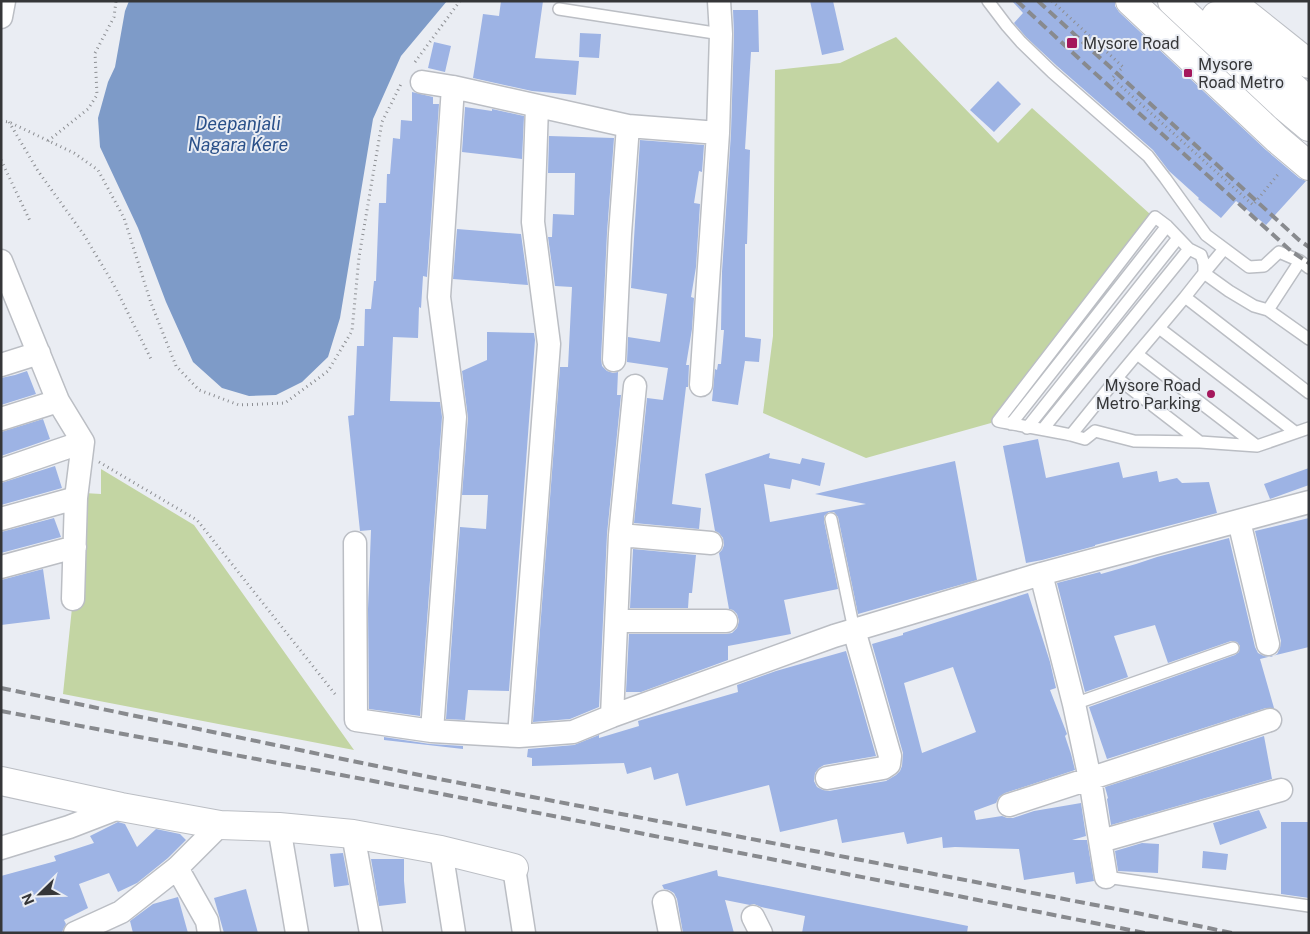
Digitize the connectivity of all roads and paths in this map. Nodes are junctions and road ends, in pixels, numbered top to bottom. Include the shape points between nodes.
1 (4, 1) edge
2 (116, 1) edge
3 (460, 1) edge
4 (719, 1) edge
5 (988, 1) edge
6 (1052, 1) edge
7 (1130, 1) edge
8 (1172, 1) edge
9 (1200, 1) edge
10 (1213, 1) edge
11 (1230, 1) edge
12 (559, 9) dead end
13 (1, 17) edge
14 (721, 34) junction
15 (1309, 64) edge
16 (413, 75) junction
17 (454, 87) junction
18 (1309, 92) edge
19 (1309, 102) edge
20 (537, 106) junction
21 (1, 121) edge
22 (9, 122) junction
23 (628, 126) junction
24 (1309, 127) edge
25 (718, 133) junction
26 (48, 141) junction
27 (1, 160) edge
28 (1309, 166) edge
29 (1282, 170) dead end
30 (31, 222) dead end
31 (1178, 238) junction
32 (1189, 249) junction
33 (1224, 249) junction
34 (1, 260) edge
35 (1304, 264) edge
36 (1204, 273) junction
37 (1185, 297) junction
38 (1268, 310) junction
39 (1159, 328) junction
40 (1309, 339) edge
41 (40, 353) junction
42 (1138, 354) junction
43 (614, 360) dead end
44 (152, 361) dead end
45 (1, 365) edge
46 (1117, 378) junction
47 (701, 385) dead end
48 (635, 386) dead end
49 (1309, 393) edge
50 (58, 401) junction
51 (1, 419) edge
52 (1028, 428) junction
53 (1309, 428) edge
54 (1043, 429) junction
55 (1295, 432) junction
56 (1071, 435) junction
57 (83, 442) junction
58 (1200, 442) junction
59 (1257, 446) junction
60 (1, 470) edge
61 (76, 498) junction
62 (1309, 502) edge
63 (831, 518) dead end
64 (1, 519) edge
65 (1239, 521) junction
66 (620, 536) junction
67 (355, 543) dead end
68 (711, 543) dead end
69 (74, 547) junction
70 (1, 567) edge
71 (1041, 574) junction
72 (73, 599) dead end
73 (616, 621) junction
74 (726, 622) dead end
75 (854, 630) junction
76 (1268, 644) dead end
77 (1233, 648) dead end
78 (1074, 704) junction
79 (612, 716) junction
80 (356, 720) junction
81 (1270, 720) dead end
82 (432, 731) junction
83 (519, 736) junction
84 (827, 778) dead end
85 (1090, 779) junction
86 (1, 781) edge
87 (1280, 790) dead end
88 (1009, 805) dead end
89 (121, 807) junction
90 (220, 825) junction
91 (279, 827) junction
92 (353, 834) junction
93 (1101, 841) junction
94 (1, 848) edge
95 (441, 850) junction
96 (177, 868) junction
97 (514, 868) joint
98 (1106, 877) joint
99 (664, 902) dead end
100 (1309, 906) edge
101 (123, 922) edge
102 (76, 933) edge
103 (209, 933) edge
104 (297, 933) edge
105 (370, 933) edge
106 (454, 933) edge
107 (524, 933) edge
108 (670, 933) edge

1 - 13 street
2 - 26 path via 114,17 96,53 97,94 88,108
3 - 16 path
4 - 14 street
5 - 33 lane via 1021,42 1148,156 1206,235
6 - 29 path via 1123,67 1112,78 1253,205
7 - 28 main road
8 - 24 main road
9 - 19 main road
10 - 18 main road
11 - 15 main road
12 - 14 lane
14 - 25 street
16 - 17 street
16 - 26 path via 382,122 359,257 352,331 328,371 285,403 239,406 199,390 176,366 151,303 124,218 98,170 74,153
17 - 20 street
17 - 82 street via 439,298 455,417
20 - 23 street
20 - 83 street via 533,222 549,344
21 - 22 path
22 - 26 path
22 - 44 path via 114,285
23 - 25 street
23 - 43 street
25 - 47 street
27 - 30 path
31 - 32 lane
31 - 52 lane
31 - 52 lane via 1167,226 1012,424
32 - 36 lane via 1200,255
32 - 54 lane
33 - 35 lane via 1249,267 1264,266 1279,252
33 - 36 lane
34 - 41 street
35 - 38 lane
36 - 37 lane
36 - 38 lane via 1254,306
37 - 39 lane
37 - 49 lane
38 - 40 lane
39 - 42 lane
39 - 55 lane
41 - 45 street
41 - 50 street
42 - 46 lane
42 - 59 lane
46 - 56 lane
46 - 58 lane
48 - 66 street
50 - 51 street
50 - 57 street
52 - 54 lane
53 - 55 lane
54 - 56 lane
55 - 59 lane
56 - 58 lane via 1085,440 1095,431 1134,441
57 - 60 street
57 - 61 street
57 - 80 path via 94,458 197,520
58 - 59 lane
61 - 64 street
61 - 69 street
62 - 65 street
63 - 75 lane
65 - 71 street
65 - 76 street
66 - 68 street
66 - 73 street
67 - 80 street
69 - 70 street
69 - 72 street
71 - 75 street
71 - 78 street
73 - 74 street
73 - 79 street
75 - 79 street
75 - 84 street via 890,756 889,764 884,768
77 - 78 lane
78 - 85 street
79 - 83 street via 573,732
80 - 82 street
81 - 85 street
82 - 83 street
85 - 88 street
85 - 93 street
86 - 89 main road
87 - 93 street
89 - 90 main road
89 - 94 street
90 - 91 main road
90 - 96 street
91 - 92 main road
91 - 104 street
92 - 95 main road
92 - 105 street
93 - 98 street
95 - 97 main road
95 - 106 street
96 - 101 street
96 - 103 street via 207,921
97 - 107 street
98 - 100 lane
99 - 108 street
101 - 102 street

